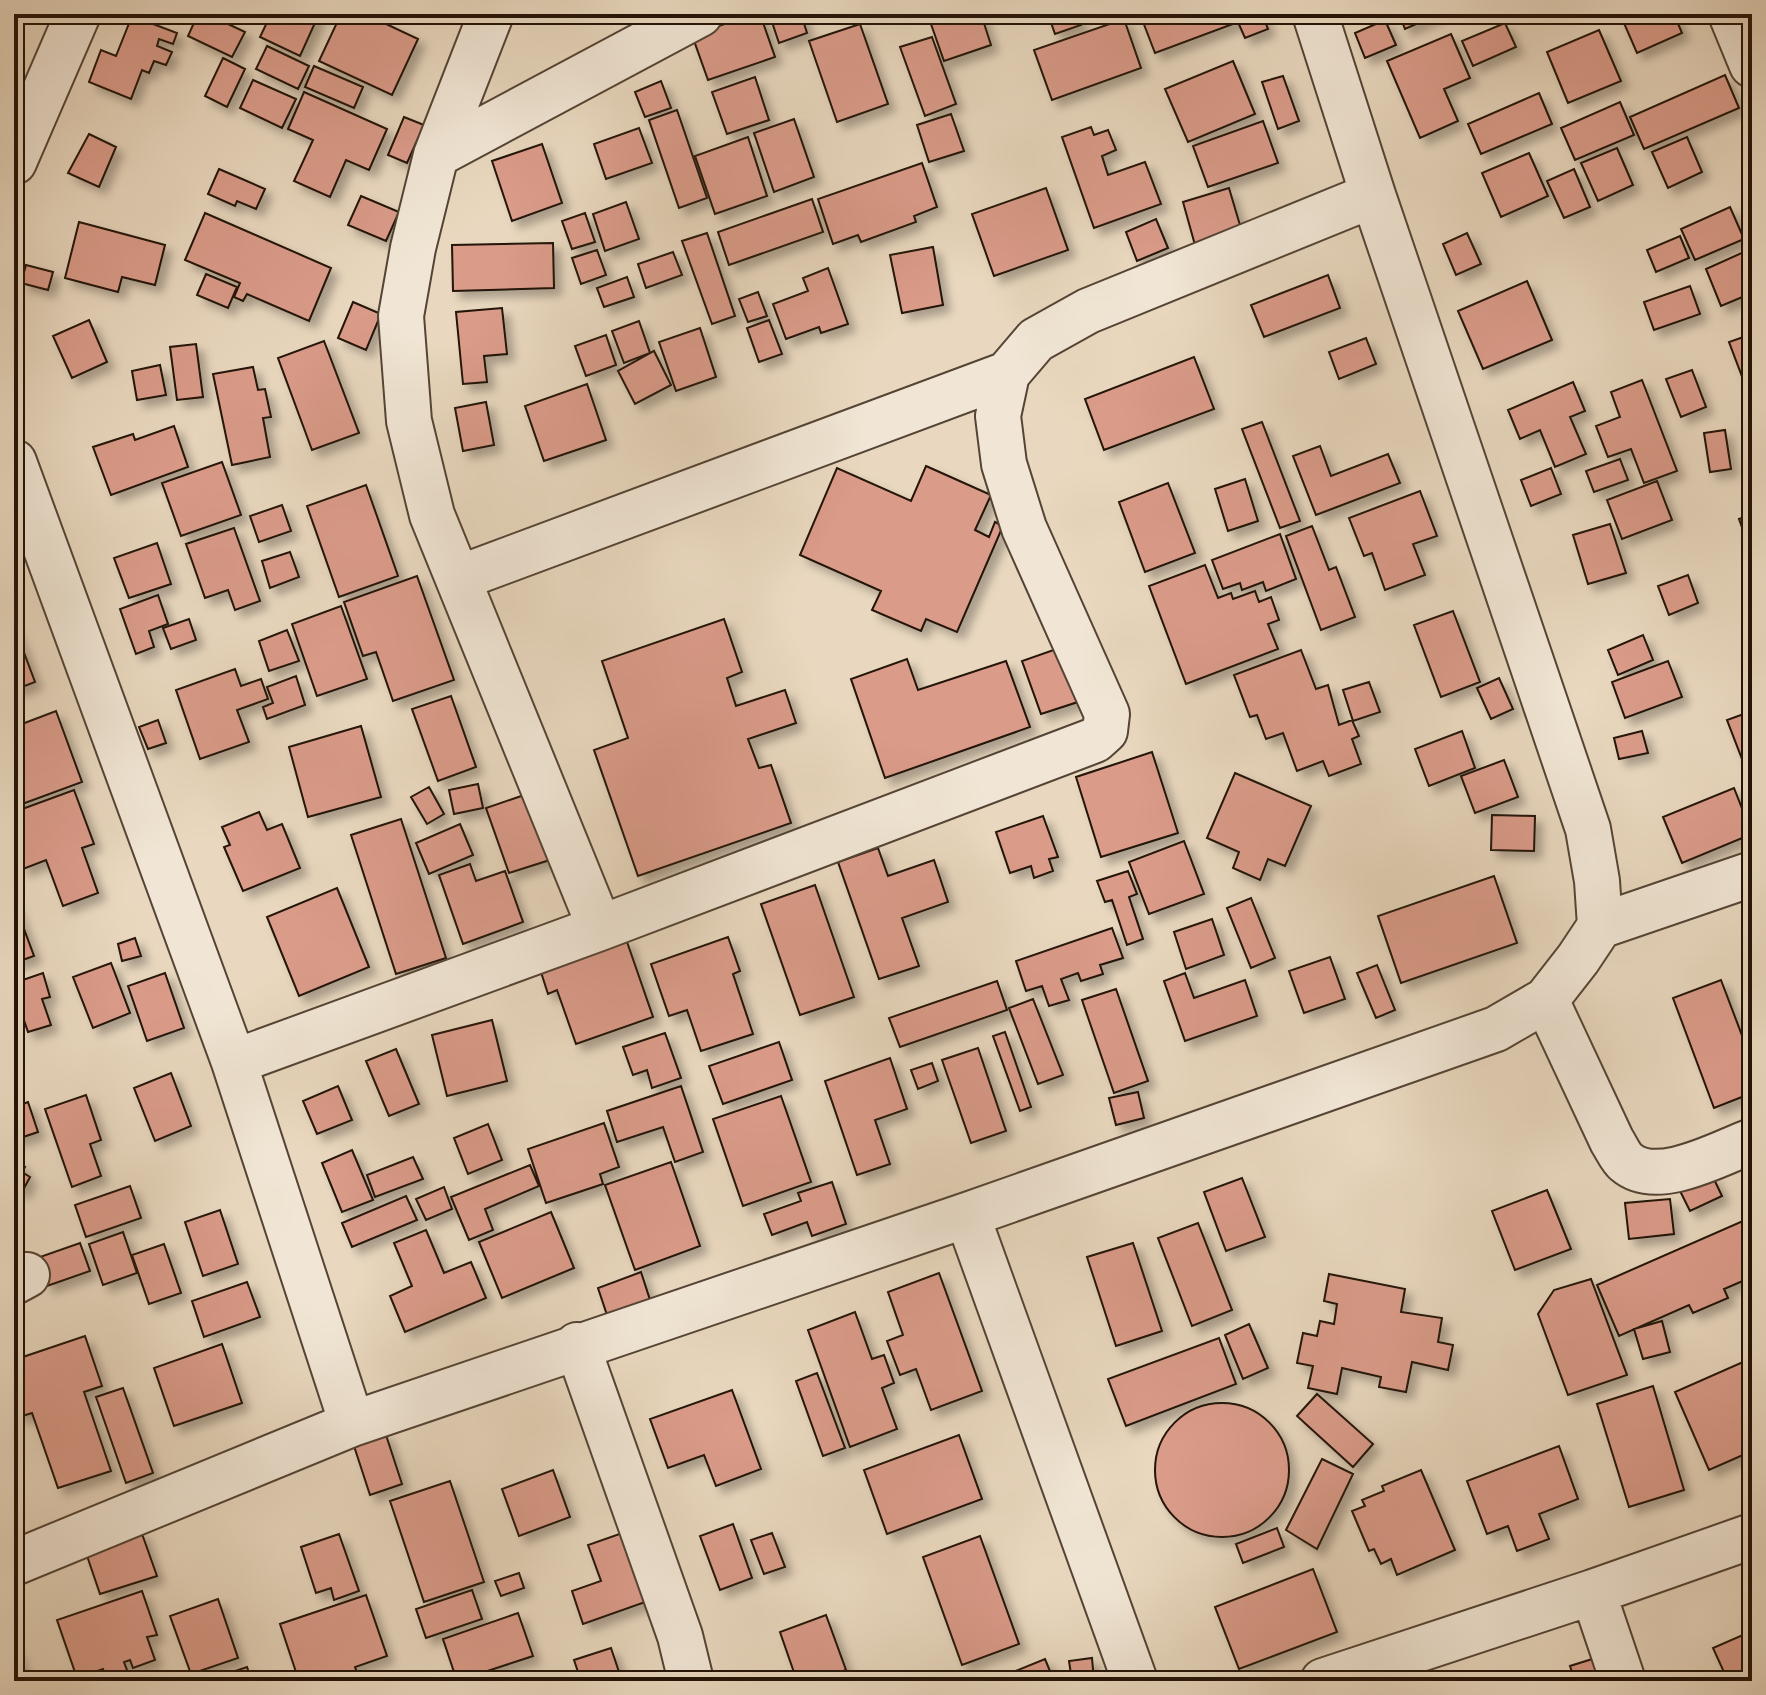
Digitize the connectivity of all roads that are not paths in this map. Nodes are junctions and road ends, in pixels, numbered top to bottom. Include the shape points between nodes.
1 (78, 14) edge
2 (491, 14) edge
3 (700, 14) edge
4 (1315, 14) edge
5 (1731, 14) edge
6 (1752, 65) edge
7 (436, 155) junction
8 (14, 162) edge
9 (1373, 195) junction
10 (1007, 374) junction
11 (14, 462) edge
12 (459, 578) junction
13 (1752, 874) edge
14 (1600, 926) junction
15 (600, 928) junction
16 (1546, 1000) junction
17 (234, 1062) junction
18 (1752, 1141) edge
19 (967, 1215) junction
20 (577, 1345) junction
21 (352, 1424) junction
22 (1752, 1536) edge
23 (14, 1563) edge
24 (1593, 1592) junction
25 (691, 1681) edge
26 (1135, 1681) edge
27 (1323, 1681) edge
28 (1623, 1681) edge

1 - 8 street
2 - 7 street
3 - 7 street
4 - 9 street
5 - 6 street
7 - 12 street via 401,316 409,421 432,515
9 - 10 street via 1088,311 1036,340
9 - 14 street via 1588,829
10 - 12 street
10 - 15 street via 998,416 1004,464 1024,528 1107,714 1105,731 1095,740
11 - 17 street
12 - 15 street
13 - 14 street
14 - 16 street
15 - 17 street
16 - 18 street via 1626,1163 1668,1173
16 - 19 street via 1496,1029
17 - 21 street
19 - 20 street
19 - 26 street
20 - 21 street
20 - 25 street via 680,1636
21 - 23 street
22 - 24 street
24 - 27 street
24 - 28 street

